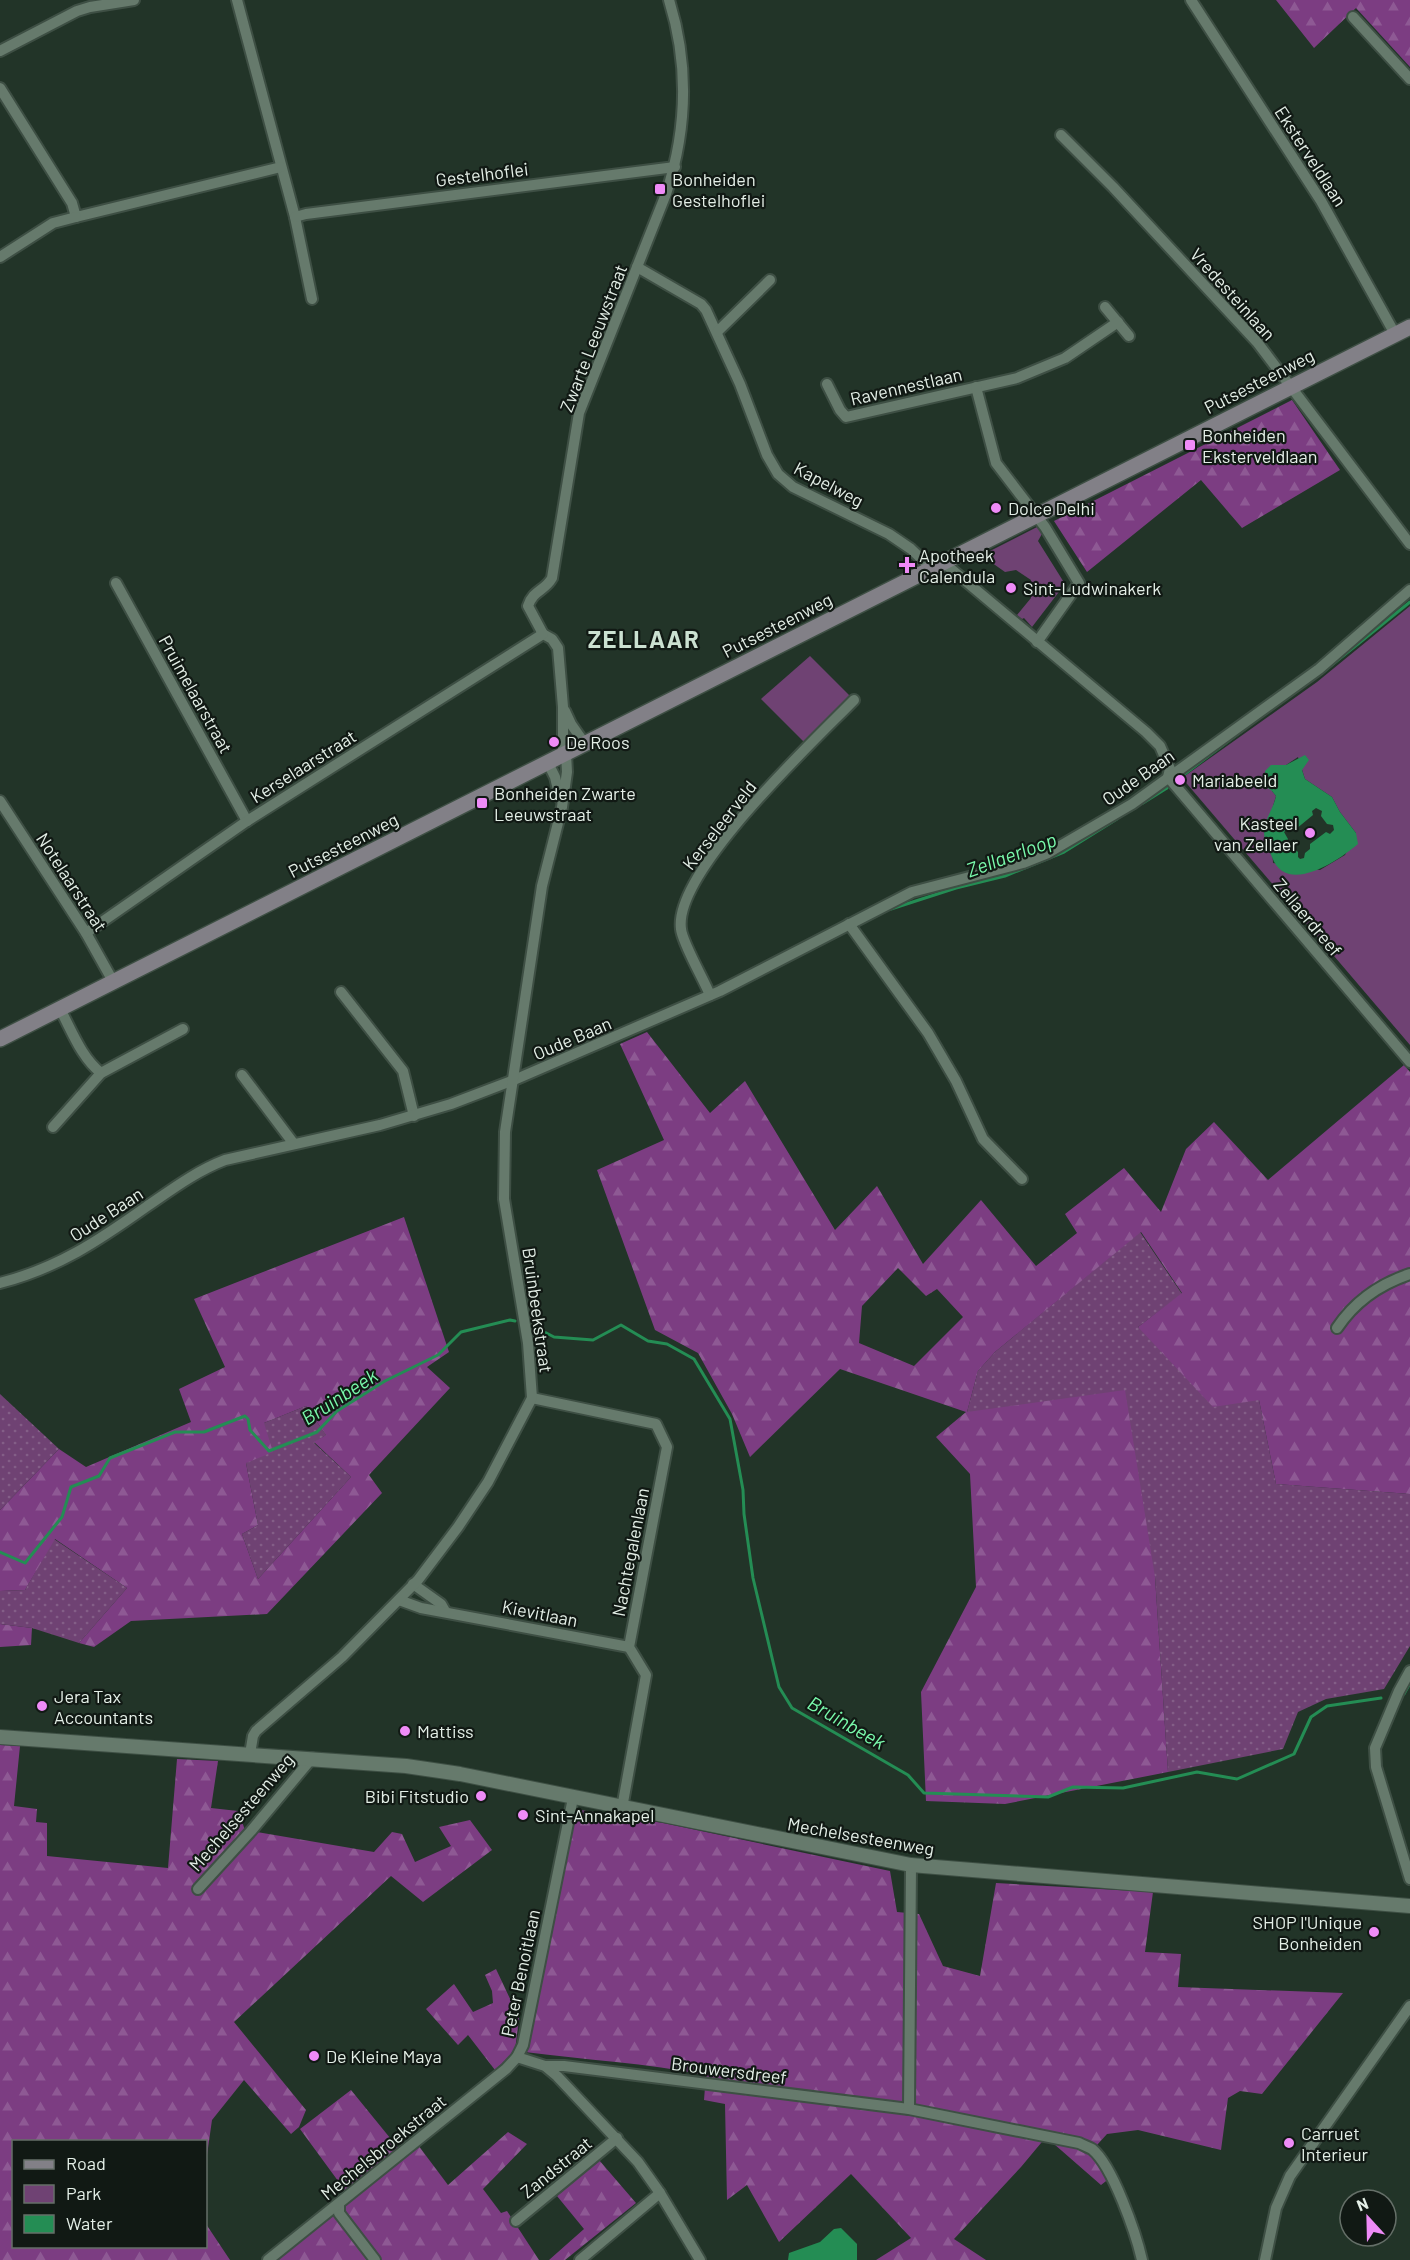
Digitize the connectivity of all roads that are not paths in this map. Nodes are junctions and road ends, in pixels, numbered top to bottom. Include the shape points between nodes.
1 (134, 0) edge
2 (237, 0) edge
3 (669, 0) edge
4 (1191, 0) edge
5 (1353, 17) dead end
6 (0, 51) edge
7 (1410, 80) edge
8 (0, 88) edge
9 (1062, 135) dead end
10 (281, 167) junction
11 (675, 167) junction
12 (76, 217) junction
13 (295, 217) junction
14 (0, 257) edge
15 (637, 267) junction
16 (770, 280) dead end
17 (312, 299) dead end
18 (1105, 306) dead end
19 (1118, 322) junction
20 (1410, 327) edge
21 (717, 332) junction
22 (1395, 334) junction
23 (1129, 336) dead end
24 (827, 384) dead end
25 (976, 387) junction
26 (1291, 387) junction
27 (1040, 522) junction
28 (1410, 544) edge
29 (938, 566) junction
30 (116, 583) dead end
31 (1410, 590) edge
32 (543, 634) junction
33 (1037, 642) junction
34 (854, 700) dead end
35 (563, 707) junction
36 (585, 744) junction
37 (565, 755) junction
38 (548, 763) junction
39 (1168, 777) junction
40 (0, 801) edge
41 (562, 807) junction
42 (246, 821) junction
43 (849, 924) junction
44 (86, 933) junction
45 (114, 983) junction
46 (341, 992) dead end
47 (710, 995) junction
48 (60, 1009) junction
49 (183, 1029) dead end
50 (0, 1039) edge
51 (1410, 1062) edge
52 (101, 1073) junction
53 (242, 1075) dead end
54 (514, 1080) junction
55 (414, 1116) junction
56 (53, 1127) dead end
57 (294, 1144) junction
58 (1022, 1179) dead end
59 (1410, 1274) edge
60 (0, 1283) edge
61 (1338, 1328) dead end
62 (532, 1398) junction
63 (413, 1584) junction
64 (399, 1600) junction
65 (445, 1611) junction
66 (628, 1647) junction
67 (1410, 1671) edge
68 (0, 1737) edge
69 (250, 1754) junction
70 (312, 1758) junction
71 (573, 1798) junction
72 (622, 1808) junction
73 (911, 1865) junction
74 (1410, 1879) edge
75 (198, 1889) dead end
76 (1410, 1906) edge
77 (1410, 2006) edge
78 (517, 2057) junction
79 (545, 2066) junction
80 (909, 2109) junction
81 (616, 2138) junction
82 (660, 2193) junction
83 (339, 2204) junction
84 (516, 2221) dead end
85 (268, 2260) edge
86 (375, 2260) edge
87 (580, 2260) edge
88 (700, 2260) edge
89 (1142, 2260) edge
90 (1265, 2260) edge

1 - 6 street via 90,6
2 - 10 street
3 - 11 street, Zwarte Leeuwstraat via 680,39 684,87
4 - 22 street, Eksterveldlaan via 1321,201
5 - 7 street
8 - 12 street via 72,203
9 - 26 street, Vredesteinlaan via 1257,342
10 - 12 street
10 - 13 street
11 - 13 street, Gestelhoflei
11 - 15 street, Zwarte Leeuwstraat
12 - 14 street via 53,223
13 - 17 street
15 - 21 street, Kapelweg via 701,304
15 - 32 street, Zwarte Leeuwstraat via 579,413 552,578 531,597 528,606
16 - 21 street
18 - 19 street
19 - 23 street
19 - 25 street, Ravennestlaan via 1065,358 1017,378
20 - 22 main road, Putsesteenweg
21 - 29 street, Kapelweg via 767,455 785,482 889,534
22 - 26 main road, Putsesteenweg
24 - 25 street, Ravennestlaan via 846,417
25 - 27 street, Ravennestlaan via 996,463
26 - 27 main road, Putsesteenweg
26 - 28 street, Vredesteinlaan
27 - 29 main road, Putsesteenweg
27 - 33 street via 1079,583
29 - 33 street, Zellaerdreef
29 - 36 main road, Putsesteenweg
30 - 42 street, Pruimelaarstraat
31 - 39 street, Oude Baan via 1319,669
32 - 35 street, Zwarte Leeuwstraat via 558,648
32 - 42 street, Kerselaarstraat
33 - 39 street, Zellaerdreef via 1160,747 1170,769
34 - 47 street, Kerseleerveld via 753,806 700,872 682,912 681,929
35 - 36 street, Zwarte Leeuwstraat
35 - 37 street, Zwarte Leeuwstraat
36 - 37 main road, Putsesteenweg
37 - 38 main road, Putsesteenweg
37 - 41 street, Bruinbeekstraat
38 - 41 street, Bruinbeekstraat
38 - 45 main road, Putsesteenweg
39 - 43 street, Oude Baan via 1132,804 1048,853 912,892
39 - 51 street, Zellaerdreef
40 - 44 street, Notelaarstraat
41 - 54 street, Bruinbeekstraat via 542,886
42 - 44 street, Kerselaarstraat
43 - 47 street, Oude Baan
43 - 58 street via 928,1033 983,1140
44 - 45 street, Notelaarstraat
45 - 48 main road, Putsesteenweg
46 - 55 street via 403,1071
47 - 54 street, Oude Baan
48 - 50 main road, Putsesteenweg
48 - 52 street via 83,1053
49 - 52 street
52 - 56 street
53 - 57 street
54 - 55 street, Oude Baan
54 - 62 street, Bruinbeekstraat via 506,1132 504,1199 528,1343
55 - 57 street, Oude Baan
57 - 60 street, Oude Baan via 213,1164 69,1257 36,1273
59 - 61 street via 1358,1302
62 - 63 street, Bruinbeekstraat via 488,1482
62 - 66 street, Nachtegalenlaan via 656,1424 667,1447
63 - 64 street, Bruinbeekstraat
63 - 65 street
64 - 65 street, Kievitlaan
64 - 69 street, Bruinbeekstraat via 342,1657 256,1731
65 - 66 street, Kievitlaan
66 - 72 street via 646,1675
67 - 74 street via 1375,1748 1376,1767
68 - 69 street, Mechelsesteenweg
69 - 70 street, Mechelsesteenweg
70 - 71 street, Mechelsesteenweg via 417,1767
70 - 75 street, Mechelsesteenweg
71 - 72 street, Mechelsesteenweg
71 - 78 street, Peter Benoitlaan via 524,2045
72 - 73 street, Mechelsesteenweg
73 - 76 street, Mechelsesteenweg
73 - 80 street
77 - 90 street via 1290,2176 1276,2208
78 - 79 street, Peter Benoitlaan
78 - 83 street, Mechelsbroekstraat
79 - 80 street, Brouwersdreef
79 - 81 street, Peter Benoitlaan
80 - 89 street, Brouwersdreef via 1079,2143 1092,2149 1128,2212
81 - 82 street, Peter Benoitlaan
81 - 84 street, Zandstraat
82 - 87 street
82 - 88 street, Peter Benoitlaan
83 - 85 street, Mechelsbroekstraat
83 - 86 street via 339,2213

